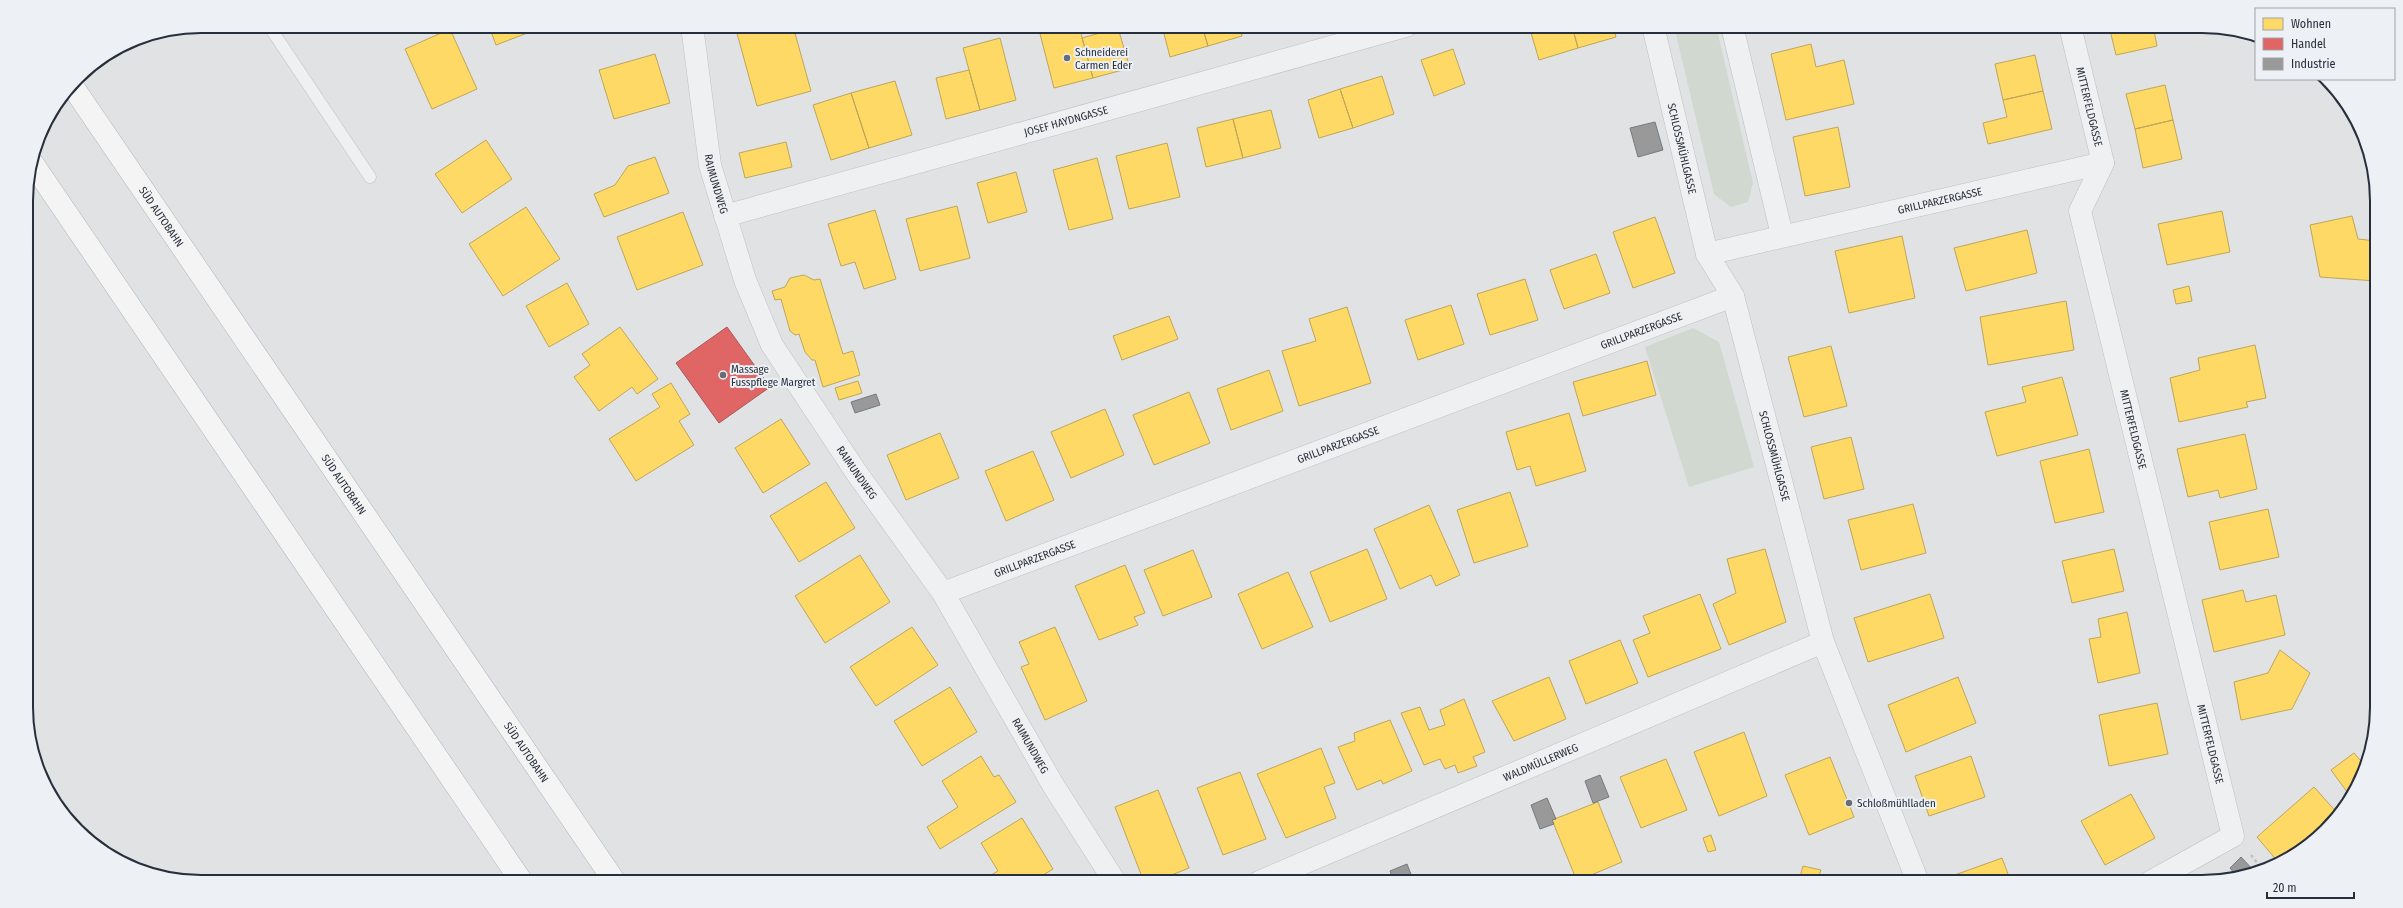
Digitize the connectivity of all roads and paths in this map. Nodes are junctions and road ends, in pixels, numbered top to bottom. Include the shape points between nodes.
1 (274, 33) edge
2 (693, 33) edge
3 (1381, 33) edge
4 (1655, 33) edge
5 (1734, 33) edge
6 (2072, 33) edge
7 (75, 90) edge
8 (2103, 163) junction
9 (36, 169) edge
10 (370, 177) dead end
11 (725, 216) junction
12 (1782, 235) junction
13 (1707, 254) junction
14 (1733, 296) junction
15 (943, 593) junction
16 (1823, 642) junction
17 (517, 875) edge
18 (610, 875) edge
19 (1111, 875) edge
20 (1275, 875) edge
21 (1915, 875) edge
22 (2163, 875) edge

1 - 10 lane
2 - 11 street, RAIMUNDWEG via 710,165
3 - 11 street, JOSEF HAYDNGASSE
4 - 13 street, SCHLOSSMÜHLGASSE
5 - 12 street
6 - 8 street, MITTERFELDGASSE
7 - 18 highway, SÜD AUTOBAHN
8 - 12 street, GRILLPARZERGASSE
8 - 22 street, MITTERFELDGASSE via 2080,211 2233,836
9 - 17 highway
11 - 15 street, RAIMUNDWEG via 745,280 772,345 856,472
12 - 13 street, GRILLPARZERGASSE
13 - 14 street, SCHLOSSMÜHLGASSE
14 - 15 street, GRILLPARZERGASSE
14 - 16 street, SCHLOSSMÜHLGASSE
15 - 19 street, RAIMUNDWEG via 1053,785
16 - 20 street, WALDMÜLLERWEG
16 - 21 street, SCHLOSSMÜHLGASSE

